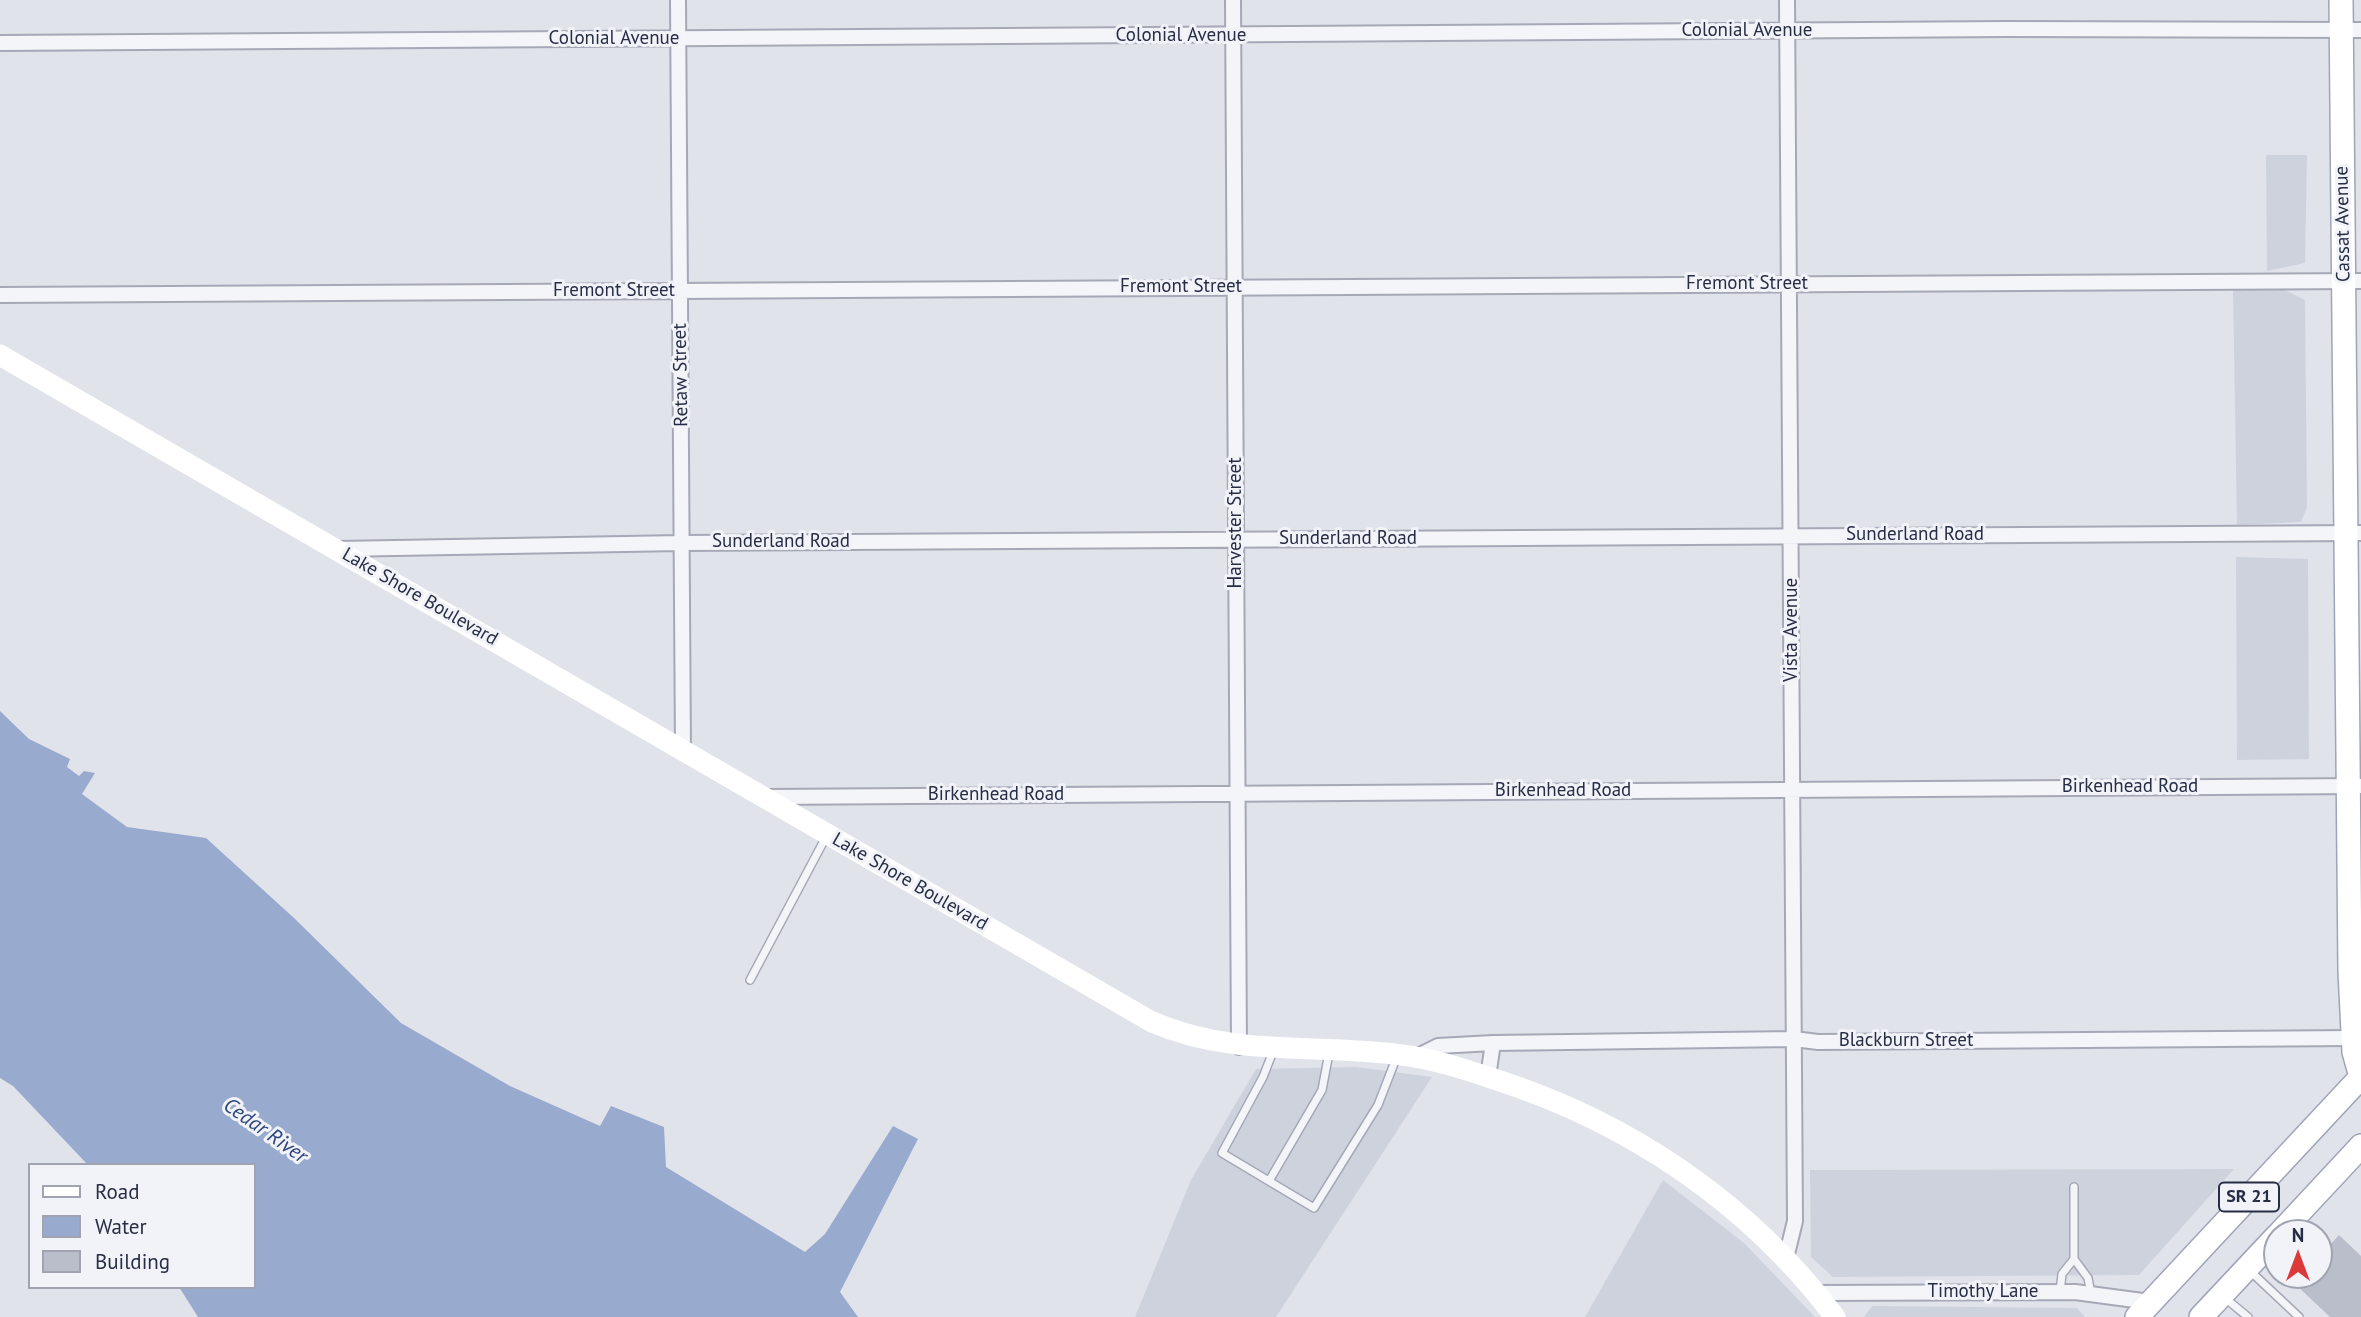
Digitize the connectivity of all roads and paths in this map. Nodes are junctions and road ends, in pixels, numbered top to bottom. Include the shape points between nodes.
1 (678, 0) edge
2 (1233, 0) edge
3 (1787, 0) edge
4 (2341, 0) edge
5 (2351, 30) edge
6 (1787, 31) junction
7 (1233, 36) junction
8 (678, 38) junction
9 (0, 43) edge
10 (2352, 281) edge
11 (1789, 284) junction
12 (1234, 287) junction
13 (680, 291) junction
14 (0, 295) edge
15 (0, 355) edge
16 (2353, 533) edge
17 (1791, 536) junction
18 (1237, 540) junction
19 (682, 543) junction
20 (336, 549) junction
21 (683, 750) junction
22 (2355, 786) edge
23 (1792, 789) junction
24 (1238, 793) junction
25 (765, 797) junction
26 (828, 834) junction
27 (2356, 977) edge
28 (750, 980) dead end
29 (2353, 1038) junction
30 (1794, 1039) junction
31 (1493, 1043) junction
32 (1239, 1047) junction
33 (1275, 1048) junction
34 (1329, 1051) junction
35 (1406, 1056) junction
36 (1488, 1077) junction
37 (2361, 1077) edge
38 (2361, 1146) edge
39 (1269, 1181) junction
40 (2074, 1187) dead end
41 (2294, 1219) edge
42 (2263, 1252) edge
43 (1786, 1258) junction
44 (2074, 1259) junction
45 (2247, 1268) junction
46 (2060, 1292) junction
47 (1816, 1293) junction
48 (2091, 1294) junction
49 (2221, 1296) junction
50 (2143, 1310) edge
51 (1835, 1317) edge
52 (2202, 1317) edge
53 (2248, 1317) edge
54 (2299, 1317) edge

1 - 8 street, Retaw Street
2 - 7 street, Harvester Street
3 - 6 street, Vista Avenue
4 - 5 main road, Cassat Avenue
5 - 6 street, Colonial Avenue
5 - 10 main road, Cassat Avenue
6 - 7 street, Colonial Avenue
6 - 11 street, Vista Avenue
7 - 8 street, Colonial Avenue
7 - 12 street, Harvester Street
8 - 9 street, Colonial Avenue
8 - 13 street, Retaw Street
10 - 11 street, Fremont Street
10 - 16 main road, Cassat Avenue
11 - 12 street, Fremont Street
11 - 17 street, Vista Avenue
12 - 13 street, Fremont Street
12 - 18 street, Harvester Street
13 - 14 street, Fremont Street
13 - 19 street, Retaw Street
15 - 20 street, Lake Shore Boulevard
16 - 17 street, Sunderland Road
16 - 22 main road, Cassat Avenue
17 - 18 street, Sunderland Road
17 - 23 street, Vista Avenue
18 - 19 street, Sunderland Road
18 - 24 street, Harvester Street
19 - 20 street, Sunderland Road
19 - 21 street, Retaw Street
20 - 21 street, Lake Shore Boulevard
21 - 25 street, Lake Shore Boulevard
22 - 23 street, Birkenhead Road
22 - 27 main road, Cassat Avenue
23 - 24 street, Birkenhead Road
23 - 30 street, Vista Avenue
24 - 25 street, Birkenhead Road
24 - 32 street, Harvester Street
25 - 26 street, Lake Shore Boulevard
26 - 28 lane
26 - 32 street, Lake Shore Boulevard via 1152,1023 1203,1041
27 - 29 main road, Cassat Avenue
29 - 30 street, Blackburn Street
29 - 37 main road, Cassat Avenue
30 - 31 street, Blackburn Street
30 - 43 street, Vista Avenue via 1795,1221
31 - 35 street, Blackburn Street via 1438,1046
31 - 36 street
32 - 33 street, Lake Shore Boulevard
33 - 34 street, Lake Shore Boulevard
33 - 39 lane via 1222,1153
34 - 35 street, Lake Shore Boulevard
34 - 39 lane via 1322,1090
35 - 36 street, Lake Shore Boulevard
35 - 39 lane via 1314,1208
36 - 43 street, Lake Shore Boulevard via 1577,1109 1653,1150 1697,1181
37 - 50 main road, SR 21
38 - 41 main road, SR 21
40 - 44 lane
42 - 45 main road, SR 21
43 - 47 street, Lake Shore Boulevard
44 - 46 lane via 2062,1275
44 - 48 lane via 2088,1278
45 - 49 main road, SR 21
45 - 54 lane
46 - 47 street, Timothy Lane
46 - 48 street, Timothy Lane
47 - 51 street, Lake Shore Boulevard
48 - 50 street, Timothy Lane
49 - 52 main road, SR 21
49 - 53 lane

